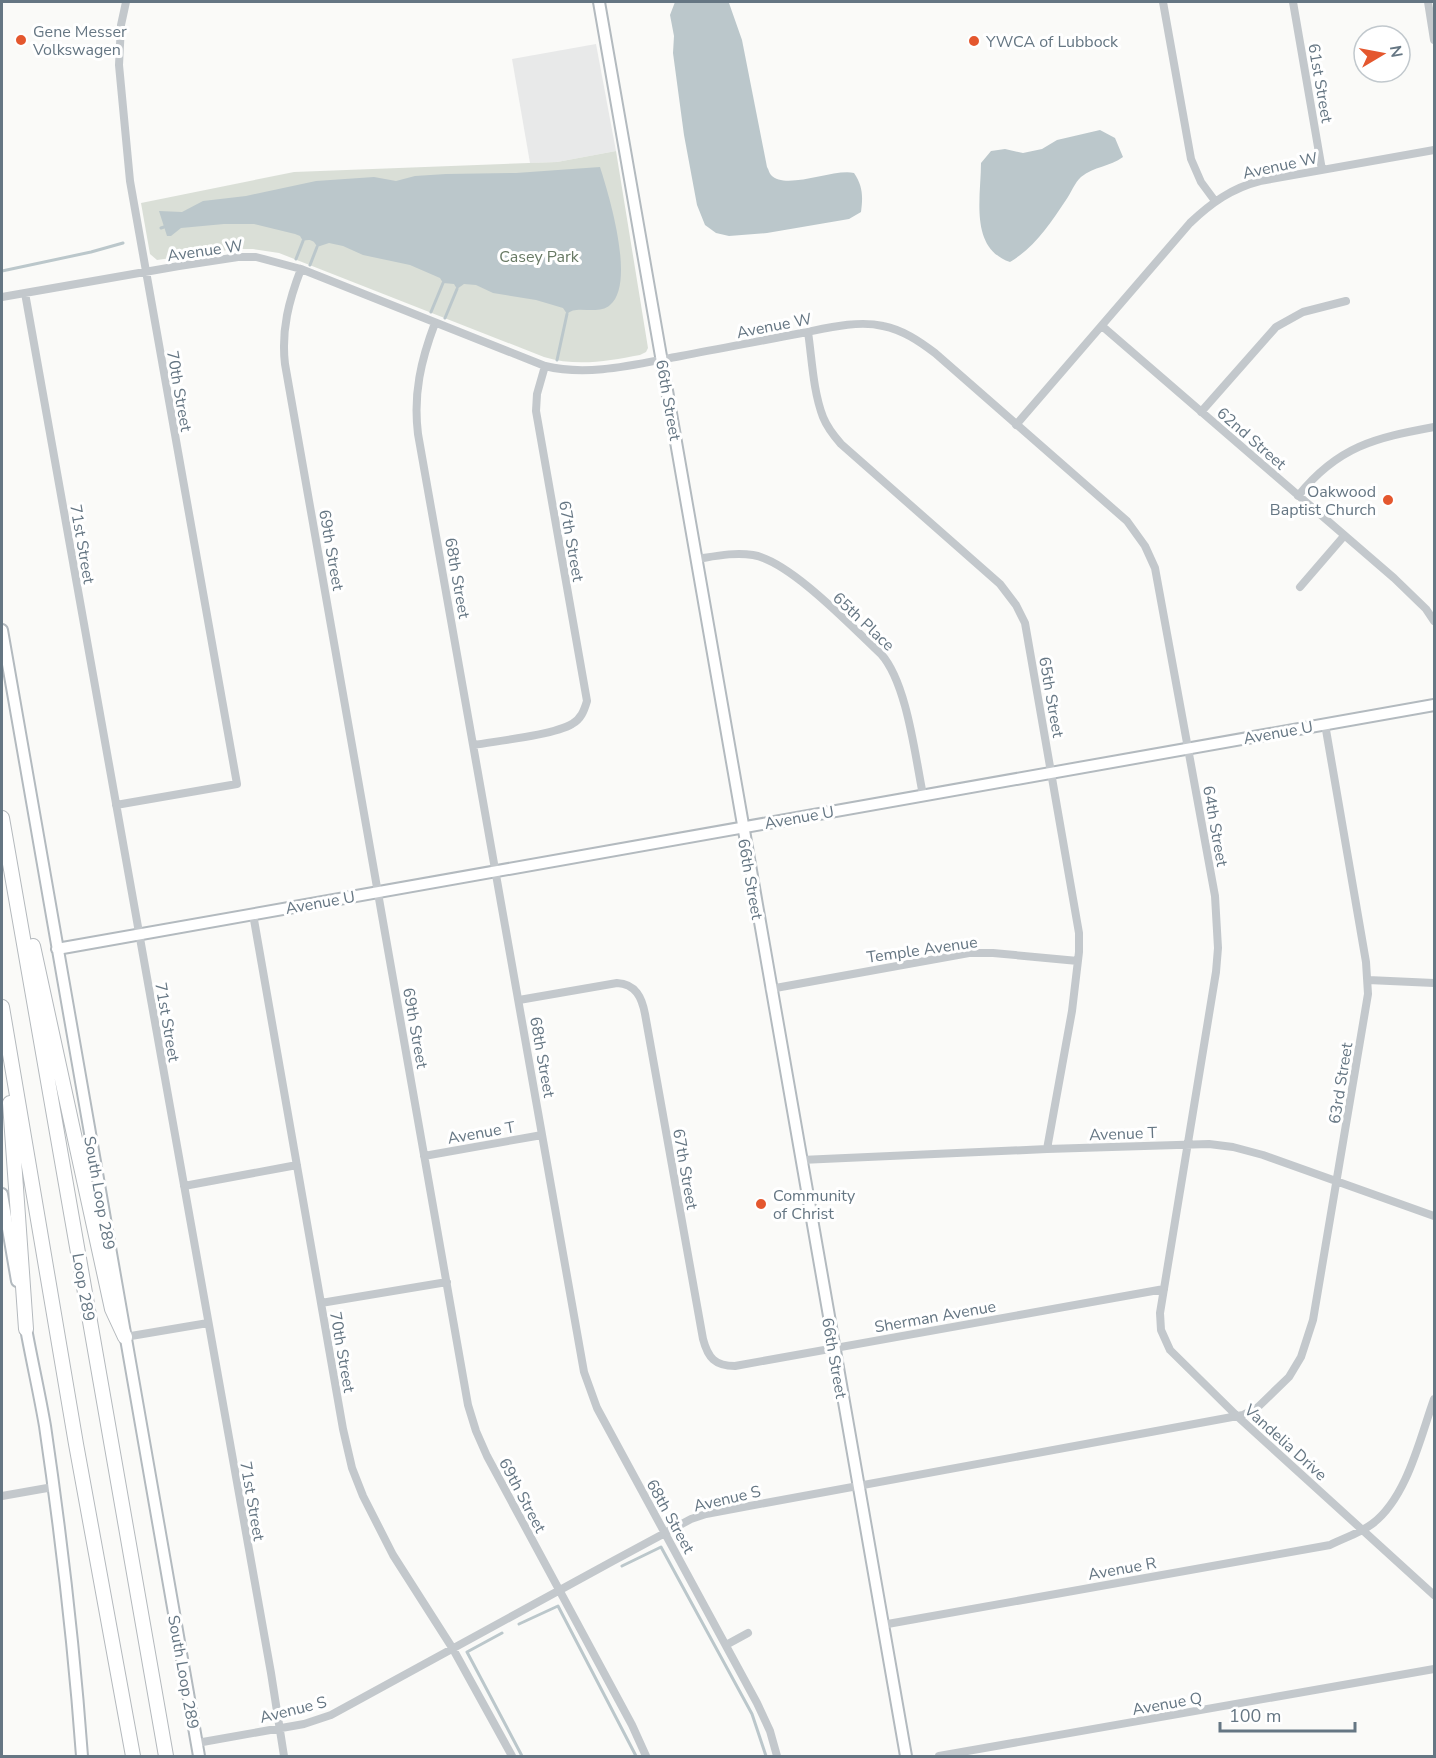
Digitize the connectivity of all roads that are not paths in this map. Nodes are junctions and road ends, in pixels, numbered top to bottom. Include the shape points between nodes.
1 (126, 2) edge
2 (599, 2) edge
3 (1163, 2) edge
4 (1293, 2) edge
5 (1428, 2) edge
6 (1434, 40) edge
7 (1434, 150) edge
8 (1322, 170) junction
9 (1215, 201) junction
10 (301, 269) junction
11 (145, 272) junction
12 (26, 293) junction
13 (2, 297) edge
14 (1346, 301) dead end
15 (435, 323) junction
16 (1102, 326) junction
17 (808, 332) junction
18 (662, 360) junction
19 (545, 366) junction
20 (1201, 412) junction
21 (1017, 425) junction
22 (1434, 427) edge
23 (1298, 496) junction
24 (1344, 536) junction
25 (697, 559) junction
26 (1300, 587) dead end
27 (1434, 621) edge
28 (2, 630) edge
29 (1434, 705) edge
30 (1325, 724) junction
31 (474, 745) junction
32 (1188, 748) junction
33 (1052, 772) junction
34 (923, 795) junction
35 (116, 805) junction
36 (2, 819) edge
37 (742, 827) junction
38 (496, 871) junction
39 (379, 892) junction
40 (253, 914) junction
41 (139, 934) junction
42 (57, 949) junction
43 (1078, 961) junction
44 (1368, 980) junction
45 (1434, 983) edge
46 (770, 988) junction
47 (519, 999) junction
48 (2, 1006) edge
49 (6, 1035) junction
50 (543, 1135) junction
51 (1187, 1145) junction
52 (1047, 1149) junction
53 (424, 1156) junction
54 (801, 1160) junction
55 (297, 1165) junction
56 (1337, 1181) junction
57 (184, 1186) junction
58 (2, 1194) edge
59 (1434, 1216) edge
60 (447, 1282) junction
61 (1164, 1289) junction
62 (321, 1303) junction
63 (208, 1323) junction
64 (26, 1329) junction
65 (125, 1337) junction
66 (833, 1349) junction
67 (712, 1360) joint
68 (1434, 1399) edge
69 (1237, 1416) junction
70 (858, 1486) junction
71 (53, 1487) junction
72 (2, 1496) edge
73 (1363, 1530) junction
74 (665, 1533) junction
75 (559, 1590) junction
76 (1434, 1595) edge
77 (882, 1625) junction
78 (748, 1633) dead end
79 (726, 1645) junction
80 (453, 1649) junction
81 (1434, 1669) edge
82 (280, 1728) junction
83 (163, 1734) junction
84 (197, 1743) junction
85 (82, 1756) edge
86 (132, 1756) edge
87 (166, 1756) edge
88 (172, 1756) edge
89 (199, 1756) edge
90 (284, 1756) edge
91 (512, 1756) edge
92 (646, 1756) edge
93 (777, 1756) edge
94 (906, 1756) edge
95 (939, 1756) edge

1 - 11 street, 70th Street via 119,43 120,65 130,182
2 - 18 street, 66th Street
3 - 9 street via 1191,159
4 - 8 street, 61st Street
5 - 6 street
7 - 8 street, Avenue W
8 - 9 street, Avenue W via 1243,185
9 - 16 street, Avenue W via 1190,223
10 - 11 street, Avenue W via 266,258 247,257
10 - 15 street, Avenue W
10 - 39 street, 69th Street via 287,308 285,364
11 - 12 street, Avenue W
11 - 35 street, 70th Street via 237,784
12 - 13 street, Avenue W
12 - 35 street, 71st Street
14 - 20 street via 1303,312 1276,327
15 - 19 street, Avenue W
15 - 31 street, 68th Street via 420,368 416,418
16 - 20 street, 62nd Street
16 - 21 street, Avenue W
17 - 18 street, Avenue W
17 - 21 street, Avenue W via 862,324 881,325 914,337
17 - 33 street, 65th Street via 818,397 830,431 1000,584 1016,605 1025,623
18 - 19 street, Avenue W via 591,371
18 - 25 street, 66th Street
19 - 31 street, 67th Street via 536,411 586,691 585,709 572,724 558,729
20 - 23 street, 62nd Street
21 - 32 street, 64th Street via 1126,521 1145,546 1155,568
22 - 23 street via 1364,443 1317,474
23 - 24 street, 62nd Street
24 - 26 street
24 - 27 street, 62nd Street via 1394,578
25 - 34 street, 65th Place via 734,553 774,562 795,576 881,654 891,666 903,697
25 - 37 street, 66th Street
28 - 42 street, South Loop 289
29 - 30 street, Avenue U
30 - 32 street, Avenue U
30 - 44 street, 63rd Street
31 - 38 street, 68th Street
32 - 33 street, Avenue U
32 - 51 street, 64th Street via 1215,896 1218,948
33 - 34 street, Avenue U
33 - 43 street, 65th Street via 1079,933
34 - 37 street, Avenue U
35 - 41 street, 71st Street
36 - 65 highway via 112,1309
36 - 83 highway, Loop 289
37 - 38 street, Avenue U
37 - 46 street, 66th Street
38 - 39 street, Avenue U
38 - 47 street, 68th Street
39 - 40 street, Avenue U
39 - 53 street, 69th Street
40 - 41 street, Avenue U
40 - 55 street, 70th Street
41 - 42 street, Avenue U
41 - 57 street, 71st Street
42 - 65 street, South Loop 289
43 - 46 street, Temple Avenue via 969,953
43 - 52 street, 65th Street
44 - 45 street
44 - 56 street, 63rd Street
46 - 54 street, 66th Street
47 - 50 street, 68th Street
47 - 67 street, 67th Street via 623,983 639,994 703,1339
48 - 49 highway
49 - 64 highway
49 - 86 highway
50 - 53 street, Avenue T
50 - 74 street, 68th Street via 587,1384
51 - 52 street, Avenue T
51 - 56 street, Avenue T via 1233,1147
51 - 61 street, 64th Street
52 - 54 street, Avenue T
53 - 60 street, 69th Street
54 - 66 street, 66th Street
55 - 57 street
55 - 62 street, 70th Street
56 - 59 street, Avenue T
56 - 69 street, 63rd Street via 1313,1320 1301,1357 1275,1392 1258,1407
57 - 63 street, 71st Street
58 - 64 street
60 - 62 street
60 - 75 street, 69th Street via 476,1431
61 - 66 street, Sherman Avenue
61 - 69 street, Vandelia Drive via 1160,1313 1165,1344
62 - 80 street, 70th Street via 352,1468 393,1555
63 - 65 street
63 - 82 street, 71st Street
64 - 71 street
65 - 84 street, South Loop 289
66 - 67 street, Sherman Avenue via 735,1366
66 - 70 street, 66th Street
68 - 73 street via 1404,1482 1374,1522
69 - 70 street, Avenue S
69 - 73 street, Vandelia Drive
70 - 74 street, Avenue S via 721,1510 691,1519
70 - 77 street, 66th Street
71 - 72 street
71 - 85 street
73 - 76 street, Vandelia Drive
73 - 77 street, Avenue R via 1319,1548
74 - 75 street, Avenue S
74 - 79 street, 68th Street
75 - 80 street, Avenue S
75 - 92 street, 69th Street
77 - 94 street, 66th Street
78 - 79 street
79 - 93 street, 68th Street via 765,1719
80 - 82 street, Avenue S via 332,1715
80 - 91 street, 70th Street
81 - 95 street, Avenue Q
82 - 84 street, Avenue S
82 - 90 street, 71st Street
83 - 87 highway, Loop 289
83 - 88 highway
84 - 89 street, South Loop 289

